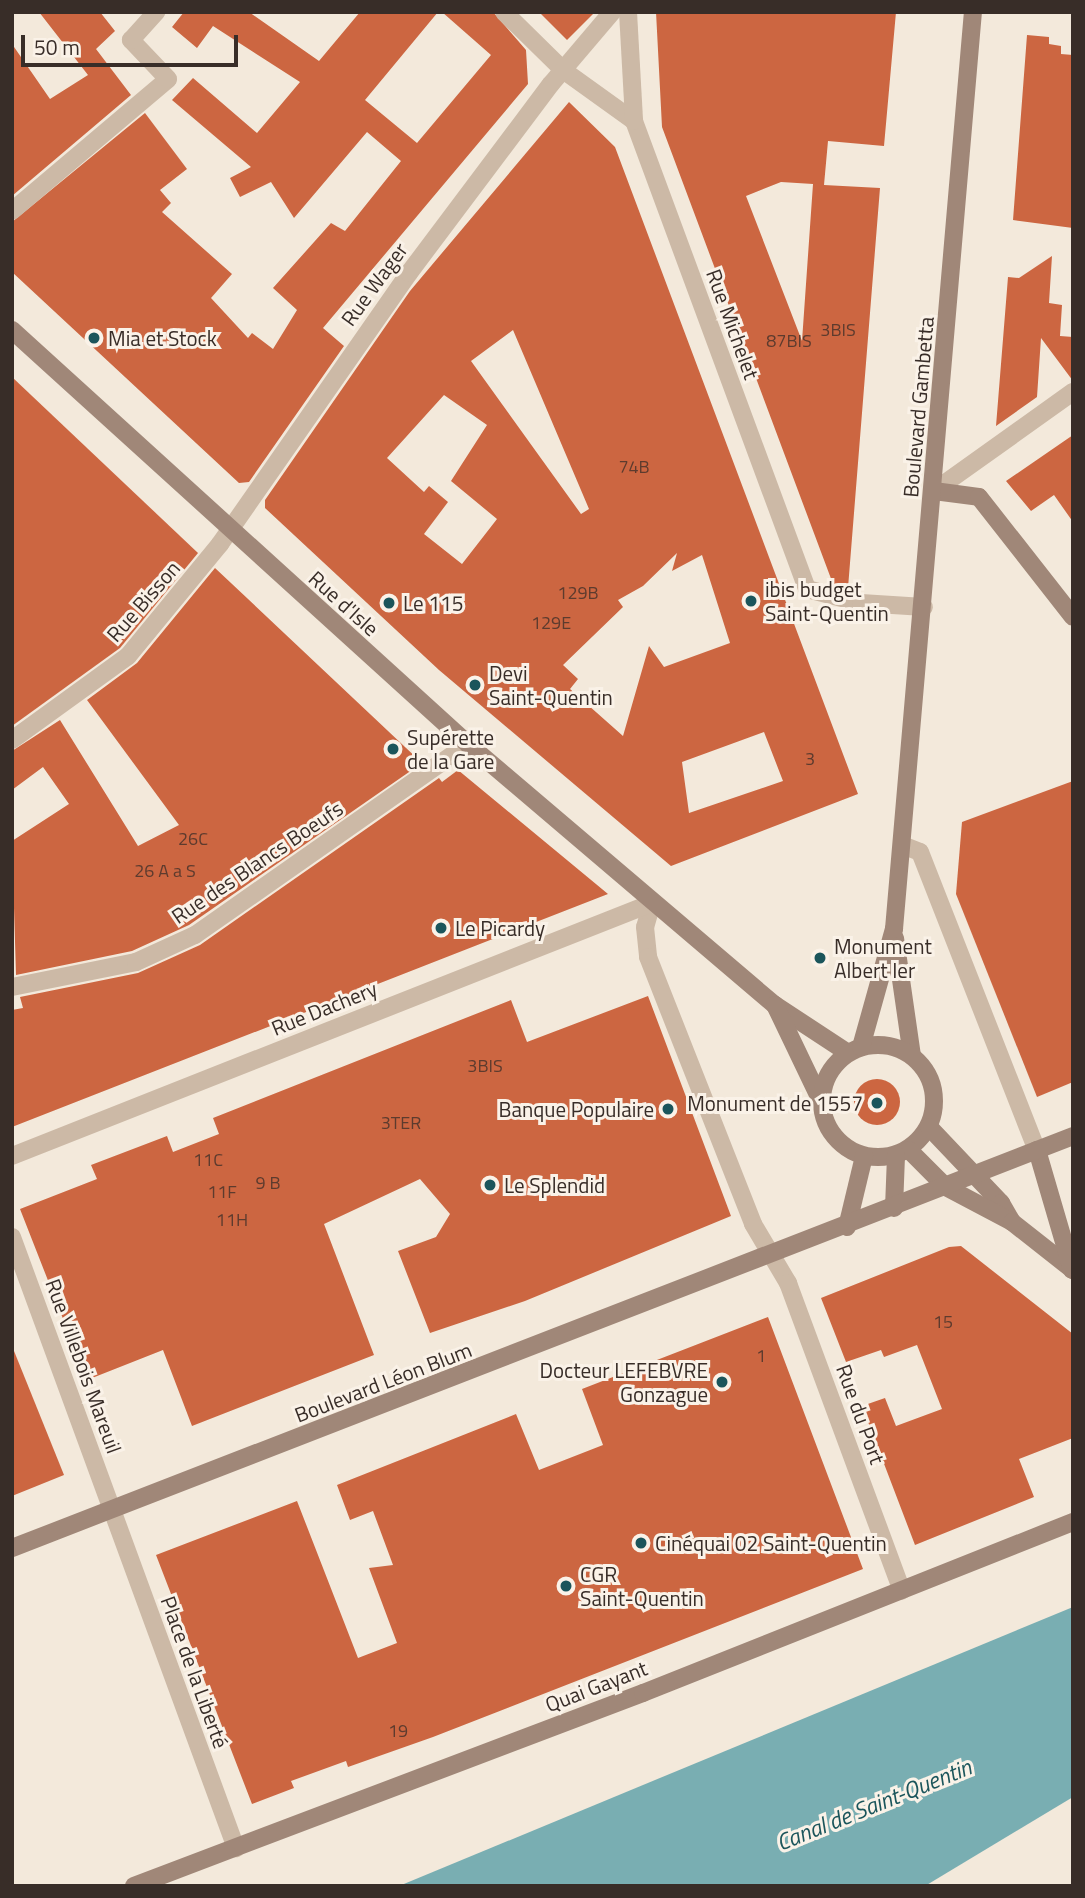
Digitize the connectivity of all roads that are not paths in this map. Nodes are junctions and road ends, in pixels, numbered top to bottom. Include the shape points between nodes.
1 (156, 12) edge
2 (504, 12) edge
3 (612, 12) edge
4 (628, 12) edge
5 (973, 12) edge
6 (564, 70) junction
7 (634, 121) junction
8 (12, 211) edge
9 (12, 330) edge
10 (1073, 392) edge
11 (934, 491) junction
12 (230, 530) junction
13 (925, 607) junction
14 (1073, 618) edge
15 (12, 740) edge
16 (468, 744) junction
17 (902, 845) junction
18 (652, 903) junction
19 (894, 929) junction
20 (12, 987) edge
21 (775, 1005) junction
22 (855, 1050) junction
23 (912, 1056) junction
24 (821, 1101) junction
25 (929, 1127) junction
26 (1073, 1136) edge
27 (1037, 1150) junction
28 (903, 1152) junction
29 (12, 1156) edge
30 (864, 1156) junction
31 (972, 1177) junction
32 (946, 1187) junction
33 (894, 1208) junction
34 (1012, 1222) junction
35 (847, 1227) junction
36 (12, 1237) edge
37 (770, 1257) junction
38 (1072, 1270) edge
39 (113, 1511) junction
40 (1073, 1522) edge
41 (12, 1548) edge
42 (902, 1591) junction
43 (236, 1849) junction
44 (134, 1886) edge

1 - 8 street via 131,40 167,79
2 - 6 street
3 - 6 street, Rue Wager
4 - 7 street
5 - 11 main road, Boulevard Gambetta
6 - 7 street
6 - 12 street, Rue Wager via 409,273
7 - 13 street, Rue Michelet via 807,589 861,603
9 - 12 main road, Rue d'Isle
10 - 11 street
11 - 13 main road, Boulevard Gambetta
11 - 14 main road via 979,497
12 - 15 street, Rue Bisson via 128,656
12 - 16 main road, Rue d'Isle
13 - 17 main road, Boulevard Gambetta
16 - 18 main road, Rue d'Isle
16 - 20 street, Rue des Blancs Boeufs via 195,935 136,962
17 - 19 main road, Boulevard Gambetta
17 - 27 street via 920,852
18 - 21 main road, Rue d'Isle
18 - 29 street, Rue Dachery
18 - 37 street, Rue du Port via 645,927 648,957
19 - 22 main road
19 - 23 main road
21 - 22 main road, Rue d'Isle
21 - 24 main road
22 - 23 main road via 888,1046
22 - 24 main road via 827,1077
23 - 25 main road via 932,1084
24 - 30 main road via 836,1139
25 - 28 main road
25 - 31 main road
26 - 27 main road, Boulevard Léon Blum
27 - 31 main road, Boulevard Léon Blum
27 - 38 main road
28 - 30 main road
28 - 32 main road
28 - 33 main road
30 - 35 main road
31 - 32 main road, Boulevard Léon Blum
31 - 34 main road via 1001,1203
32 - 33 main road, Boulevard Léon Blum
32 - 34 main road
33 - 35 main road, Boulevard Léon Blum
34 - 38 main road
35 - 37 main road, Boulevard Léon Blum
36 - 39 street, Rue Villebois Mareuil
37 - 39 main road, Boulevard Léon Blum
37 - 42 street, Rue du Port via 788,1283
39 - 41 main road, Boulevard Léon Blum
39 - 43 street, Place de la Liberté
40 - 42 main road, Quai Gayant
42 - 43 main road, Quai Gayant
43 - 44 main road, Quai Gayant

